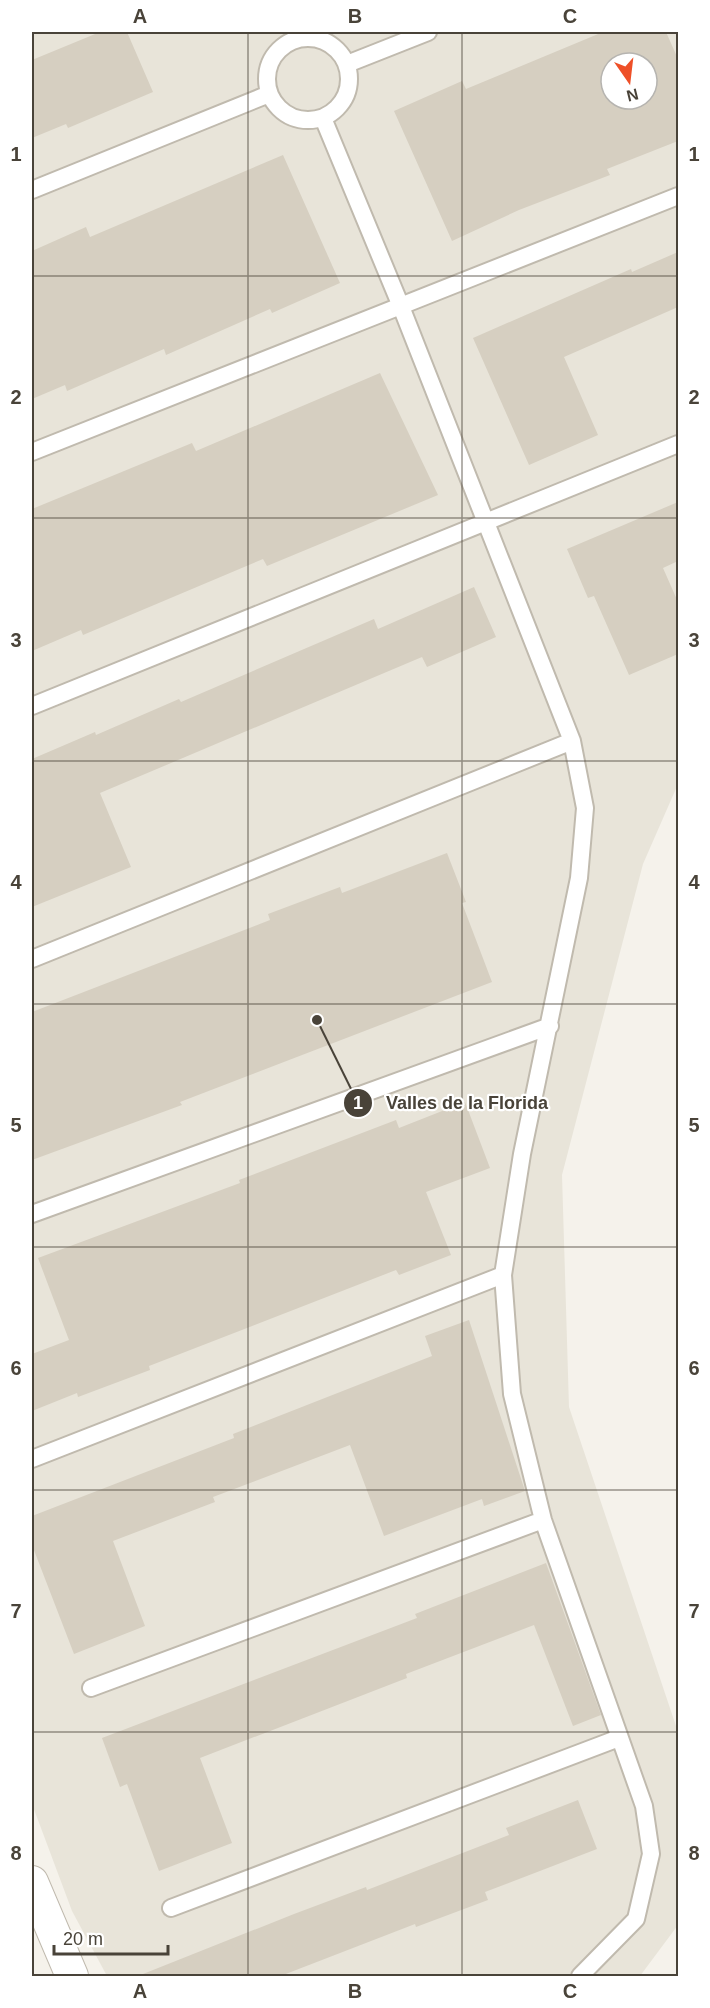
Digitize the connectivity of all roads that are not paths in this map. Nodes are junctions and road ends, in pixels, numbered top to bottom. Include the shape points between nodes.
1 (428, 32) edge
2 (290, 36) edge
3 (347, 64) junction
4 (269, 94) junction
5 (323, 118) junction
6 (32, 190) edge
7 (678, 196) edge
8 (400, 304) junction
9 (678, 444) edge
10 (32, 452) edge
11 (486, 520) junction
12 (32, 706) edge
13 (572, 741) junction
14 (32, 959) edge
15 (550, 1026) junction
16 (32, 1214) edge
17 (503, 1275) junction
18 (32, 1459) edge
19 (543, 1520) junction
20 (91, 1688) dead end
21 (619, 1738) junction
22 (32, 1882) edge
23 (171, 1908) dead end
24 (72, 1977) edge
25 (580, 1977) edge

1 - 3 lane
2 - 3 lane via 324,41
2 - 4 lane via 268,69
3 - 5 lane via 347,96 333,113
4 - 5 lane via 291,117 310,121
4 - 6 lane
5 - 8 lane
7 - 8 lane
8 - 10 lane
8 - 11 lane
9 - 11 lane
11 - 12 lane
11 - 13 lane
13 - 14 lane
13 - 15 lane via 585,808 579,878
15 - 16 lane
15 - 17 lane via 522,1154
17 - 18 lane
17 - 19 lane via 512,1394
19 - 20 lane
19 - 21 lane
21 - 23 lane
21 - 25 lane via 644,1806 651,1854 636,1919
22 - 24 street

